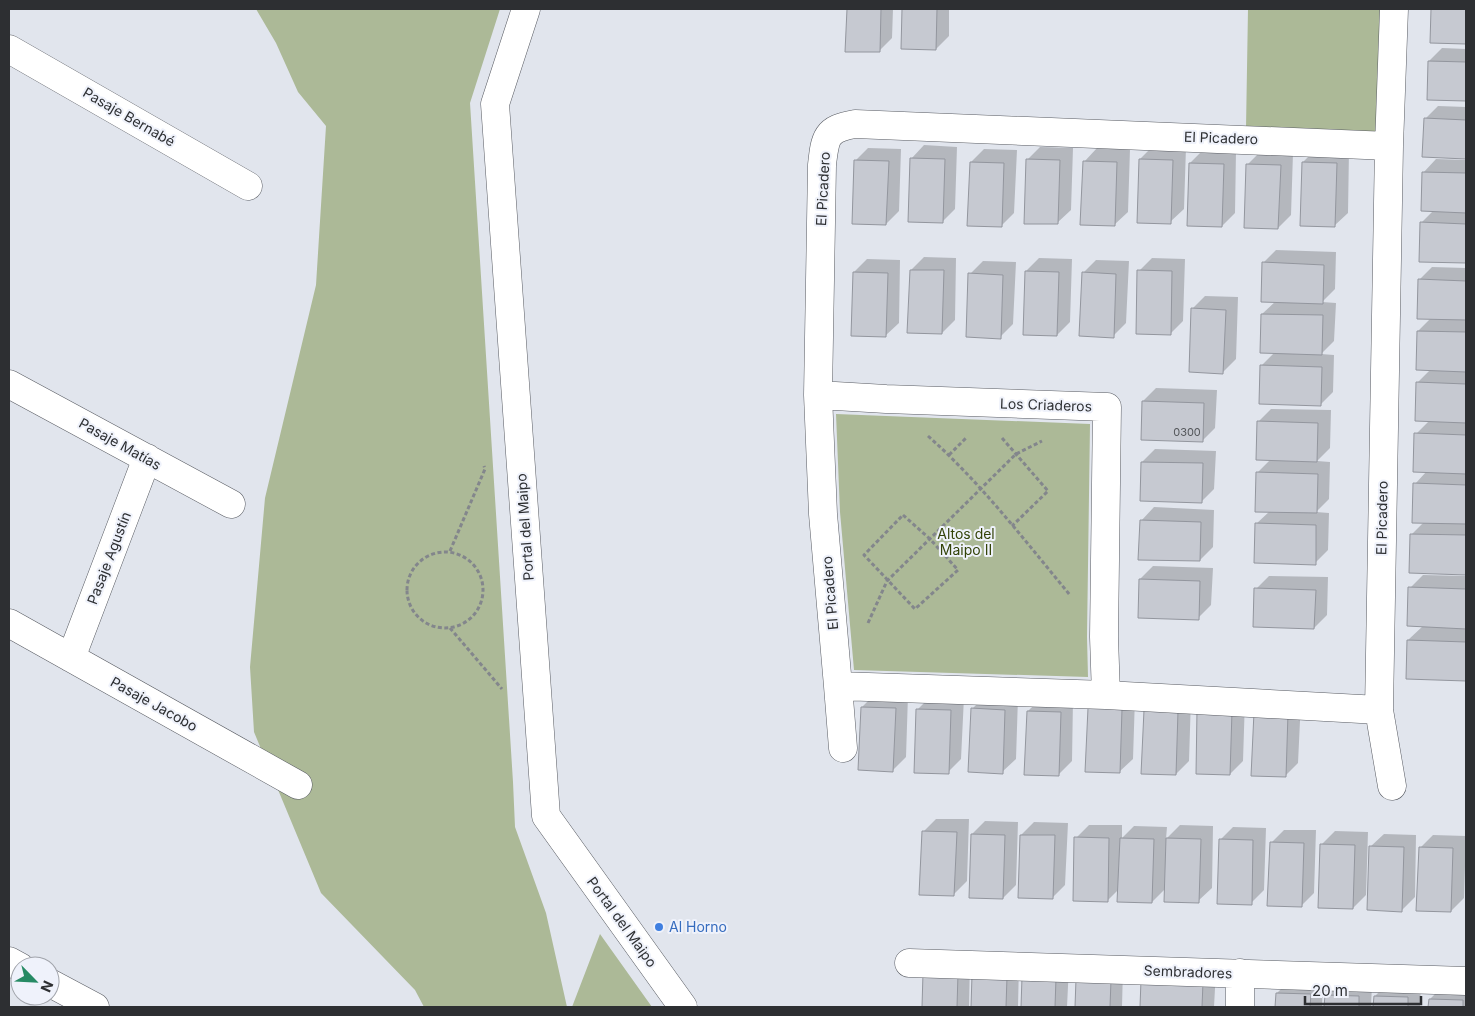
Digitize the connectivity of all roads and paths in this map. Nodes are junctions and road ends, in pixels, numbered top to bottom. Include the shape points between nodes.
1 (526, 9) edge
2 (1394, 9) edge
3 (9, 49) edge
4 (1389, 146) junction
5 (248, 186) dead end
6 (9, 384) edge
7 (818, 395) junction
8 (886, 399) junction
9 (970, 434) dead end
10 (997, 434) dead end
11 (1049, 437) dead end
12 (949, 454) junction
13 (1016, 454) junction
14 (146, 458) junction
15 (485, 470) dead end
16 (980, 489) junction
17 (231, 504) dead end
18 (1012, 526) junction
19 (930, 539) junction
20 (450, 551) junction
21 (887, 581) junction
22 (9, 623) edge
23 (867, 625) dead end
24 (450, 628) junction
25 (1104, 637) junction
26 (71, 658) junction
27 (838, 686) junction
28 (1106, 695) junction
29 (538, 710) junction
30 (1379, 710) junction
31 (843, 748) dead end
32 (298, 785) dead end
33 (1392, 786) dead end
34 (909, 963) dead end
35 (1240, 973) junction
36 (1466, 981) edge
37 (60, 988) edge
38 (95, 1007) edge
39 (683, 1007) edge
40 (1240, 1007) edge

1 - 29 street, Portal del Maipo via 495,104
2 - 4 street, El Picadero
3 - 5 street, Pasaje Bernabé
4 - 7 street, El Picadero via 855,124 840,127 828,136 822,165
4 - 30 street, El Picadero
6 - 14 street, Pasaje Matías
7 - 8 street, Los Criaderos
7 - 27 street, El Picadero via 823,514
8 - 12 path
8 - 25 street, Los Criaderos via 1107,407
9 - 12 path
10 - 13 path
11 - 13 path
12 - 16 path
13 - 16 path
13 - 18 path via 1048,491
14 - 17 street, Pasaje Matías
14 - 26 street, Pasaje Agustín
15 - 20 path
16 - 18 path
16 - 19 path
18 - 25 path
19 - 21 path
19 - 21 path via 903,515 864,555
19 - 21 path via 958,570 915,609
20 - 24 path via 467,557 480,571 484,589 480,608 468,622
20 - 24 path via 431,553 416,564 408,581 408,600 416,616 432,626
21 - 23 path
22 - 26 street, Pasaje Jacobo
24 - 29 path via 508,695
25 - 28 street, Los Criaderos
26 - 32 street, Pasaje Jacobo
27 - 28 street
27 - 31 street, El Picadero
28 - 30 street
29 - 39 street, Portal del Maipo via 546,816
30 - 33 street, El Picadero
34 - 35 street, Sembradores
35 - 36 street, Sembradores
35 - 40 street
37 - 38 street

